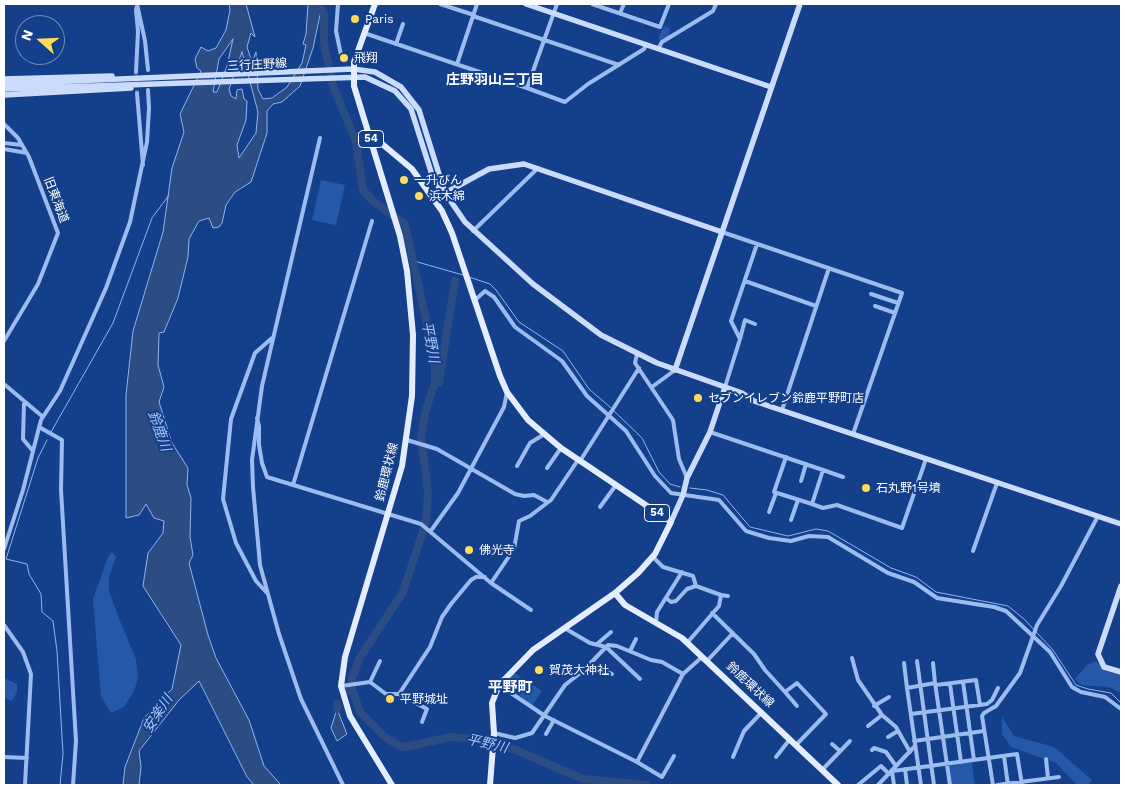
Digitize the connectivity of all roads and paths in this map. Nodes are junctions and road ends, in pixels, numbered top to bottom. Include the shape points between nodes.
1 (338, 4) edge
2 (375, 4) edge
3 (440, 4) edge
4 (477, 4) edge
5 (526, 4) edge
6 (557, 4) edge
7 (592, 4) edge
8 (624, 4) edge
9 (669, 4) edge
10 (716, 4) edge
11 (800, 4) edge
12 (137, 5) edge
13 (601, 5) edge
14 (553, 13) junction
15 (620, 13) junction
16 (473, 15) junction
17 (403, 24) dead end
18 (364, 33) junction
19 (544, 40) junction
20 (396, 44) junction
21 (646, 45) junction
22 (658, 49) junction
23 (341, 55) dead end
24 (457, 64) junction
25 (620, 65) junction
26 (353, 69) junction
27 (148, 70) dead end
28 (136, 72) tunnel mouth
29 (161, 77) junction
30 (354, 77) junction
31 (4, 79) edge
32 (102, 83) junction
33 (4, 84) edge
34 (146, 86) junction
35 (771, 87) junction
36 (527, 88) junction
37 (4, 89) edge
38 (137, 93) tunnel mouth
39 (4, 95) edge
40 (4, 124) edge
41 (369, 133) junction
42 (320, 138) dead end
43 (4, 143) edge
44 (22, 145) junction
45 (4, 149) edge
46 (374, 149) junction
47 (388, 149) junction
48 (27, 153) junction
49 (143, 166) junction
50 (538, 168) junction
51 (445, 193) junction
52 (372, 221) dead end
53 (473, 231) junction
54 (722, 232) junction
55 (757, 244) junction
56 (828, 268) junction
57 (745, 281) junction
58 (871, 294) dead end
59 (474, 301) junction
60 (898, 303) junction
61 (816, 306) junction
62 (875, 306) dead end
63 (895, 313) junction
64 (755, 324) dead end
65 (272, 338) junction
66 (740, 339) junction
67 (4, 341) edge
68 (637, 354) junction
69 (638, 368) junction
70 (675, 370) junction
71 (4, 384) edge
72 (652, 387) junction
73 (724, 387) junction
74 (507, 392) junction
75 (24, 403) junction
76 (782, 410) junction
77 (610, 414) junction
78 (43, 417) junction
79 (256, 418) junction
80 (39, 427) junction
81 (710, 432) junction
82 (853, 434) junction
83 (543, 435) junction
84 (407, 440) junction
85 (561, 448) junction
86 (32, 450) junction
87 (786, 457) junction
88 (926, 459) junction
89 (579, 461) junction
90 (806, 464) junction
91 (518, 466) dead end
92 (546, 468) dead end
93 (471, 469) junction
94 (824, 470) junction
95 (843, 477) dead end
96 (687, 478) junction
97 (801, 481) dead end
98 (997, 483) junction
99 (293, 485) junction
100 (616, 485) junction
101 (776, 493) junction
102 (684, 494) junction
103 (798, 500) junction
104 (548, 502) junction
105 (812, 504) junction
106 (600, 507) dead end
107 (769, 512) dead end
108 (388, 514) junction
109 (1098, 516) junction
110 (791, 520) dead end
111 (671, 522) junction
112 (1121, 524) edge
113 (429, 530) junction
114 (4, 549) edge
115 (974, 552) dead end
116 (653, 558) junction
117 (682, 572) junction
118 (485, 577) junction
119 (491, 583) junction
120 (696, 586) junction
121 (1121, 586) edge
122 (615, 593) junction
123 (268, 594) junction
124 (721, 595) junction
125 (728, 596) dead end
126 (666, 598) junction
127 (532, 610) dead end
128 (712, 612) junction
129 (656, 622) junction
130 (4, 625) edge
131 (566, 629) junction
132 (611, 632) dead end
133 (733, 633) junction
134 (1033, 634) junction
135 (636, 639) dead end
136 (687, 643) junction
137 (597, 644) junction
138 (606, 647) junction
139 (630, 651) junction
140 (852, 658) dead end
141 (704, 659) junction
142 (917, 661) dead end
143 (380, 662) dead end
144 (904, 663) dead end
145 (933, 663) dead end
146 (590, 664) junction
147 (1121, 672) edge
148 (612, 674) dead end
149 (683, 674) junction
150 (640, 679) dead end
151 (370, 682) junction
152 (963, 682) junction
153 (936, 684) junction
154 (950, 684) junction
155 (499, 685) junction
156 (344, 686) junction
157 (920, 686) junction
158 (907, 688) junction
159 (998, 688) dead end
160 (786, 692) junction
161 (399, 694) junction
162 (889, 697) dead end
163 (980, 705) junction
164 (796, 706) dead end
165 (874, 706) junction
166 (967, 707) junction
167 (954, 708) junction
168 (1121, 709) edge
169 (939, 710) junction
170 (762, 712) junction
171 (924, 712) junction
172 (911, 714) junction
173 (545, 716) junction
174 (882, 716) junction
175 (554, 720) junction
176 (422, 722) dead end
177 (868, 726) dead end
178 (898, 731) junction
179 (984, 731) junction
180 (970, 733) junction
181 (546, 734) dead end
182 (957, 735) junction
183 (888, 736) dead end
184 (943, 737) junction
185 (790, 739) junction
186 (928, 739) junction
187 (494, 740) junction
188 (850, 741) dead end
189 (915, 743) junction
190 (832, 744) dead end
191 (796, 745) junction
192 (872, 750) dead end
193 (840, 751) junction
194 (910, 752) junction
195 (674, 756) dead end
196 (1004, 756) junction
197 (4, 757) edge
198 (734, 757) dead end
199 (27, 758) junction
200 (776, 758) dead end
201 (990, 758) junction
202 (1046, 759) dead end
203 (974, 760) junction
204 (637, 762) junction
205 (961, 762) junction
206 (946, 764) junction
207 (896, 766) junction
208 (931, 766) junction
209 (918, 767) junction
210 (905, 769) junction
211 (822, 770) junction
212 (891, 772) junction
213 (1058, 777) dead end
214 (1048, 778) junction
215 (1035, 783) edge
216 (1008, 784) edge
217 (1021, 784) edge
218 (25, 785) edge
219 (73, 785) edge
220 (343, 785) edge
221 (392, 785) edge
222 (490, 785) edge
223 (838, 785) edge
224 (858, 785) edge
225 (878, 785) edge
226 (894, 785) edge
227 (907, 785) edge
228 (921, 785) edge
229 (934, 785) edge
230 (950, 785) edge
231 (995, 785) edge
232 (1048, 785) edge

1 - 23 street via 336,31
2 - 18 main road, 鈴鹿環状線 / 54
3 - 16 street
4 - 16 street
5 - 14 street
6 - 14 street
7 - 13 street
8 - 15 street
9 - 15 street via 660,26
10 - 22 street via 713,11 662,42
11 - 35 street
12 - 27 street via 146,41
12 - 28 street
13 - 15 street
14 - 19 street
14 - 21 street
16 - 19 street
16 - 24 street
17 - 20 street
18 - 20 street
18 - 26 main road, 鈴鹿環状線 / 54
19 - 25 street
19 - 36 street
20 - 24 street
21 - 22 street
21 - 25 street
22 - 35 street
24 - 36 street
25 - 36 street via 565,102
26 - 29 street, 三行庄野線
26 - 30 main road, 鈴鹿環状線 / 54
26 - 51 street, 三行庄野線 via 385,77 401,87 414,102 422,117
29 - 31 street, 三行庄野線
29 - 32 street, 三行庄野線
30 - 34 street, 三行庄野線
30 - 41 main road, 鈴鹿環状線 / 54
30 - 51 street, 三行庄野線 via 380,82 407,103 417,120 433,178
32 - 33 street, 三行庄野線
32 - 34 street, 三行庄野線
32 - 37 street, 三行庄野線
34 - 39 street, 三行庄野線
34 - 49 street via 149,124
35 - 54 street
38 - 49 street
40 - 44 street, 旧東海道
41 - 46 main road, 鈴鹿環状線 / 54
41 - 47 main road, 54
42 - 65 street
43 - 44 street
44 - 48 street, 旧東海道
45 - 48 street
46 - 47 main road, 54
46 - 84 main road, 鈴鹿環状線 / 54 via 400,236 411,296 412,396
47 - 59 main road, 54 via 412,169 432,195 446,220
48 - 67 street, 旧東海道 via 58,233 38,284
49 - 78 street via 121,249 60,391
50 - 51 street via 524,164 497,166
50 - 53 street
50 - 54 street
51 - 53 street
52 - 99 street
53 - 68 street via 554,302 601,335
54 - 55 street
54 - 70 street
55 - 56 street
55 - 57 street
56 - 60 street via 902,293
56 - 61 street
57 - 61 street
57 - 66 street via 731,321
58 - 60 street
59 - 74 main road, 54
59 - 77 street via 485,291 494,297 515,327 562,361 584,393
60 - 63 street
61 - 76 street
62 - 63 street
63 - 82 street
64 - 66 street via 746,320
65 - 79 street
65 - 123 street via 255,353 231,419 223,499 244,562
66 - 73 street
68 - 69 street via 635,363
68 - 70 street
69 - 72 street
69 - 77 street
70 - 72 street
70 - 73 street
71 - 75 street
72 - 96 street via 673,420 679,459
73 - 76 street
73 - 81 street
74 - 83 main road, 54
74 - 93 street via 504,407
75 - 78 street
75 - 86 street via 23,439
76 - 82 street
77 - 89 street
77 - 102 street via 626,431 659,482 673,494
78 - 80 street
79 - 99 street via 265,474
79 - 123 street via 252,460 255,525
80 - 86 street
80 - 219 street via 62,440 61,490 76,741
81 - 87 street
81 - 96 street
82 - 88 street
83 - 85 main road, 54
83 - 91 street via 530,443
84 - 93 street via 425,444
84 - 108 main road, 鈴鹿環状線 / 54
85 - 89 main road, 54
85 - 92 street
86 - 114 street
87 - 90 street
87 - 101 street
88 - 98 street
88 - 105 street via 902,528 837,505 823,508
89 - 100 main road, 54
89 - 104 street
90 - 94 street
90 - 97 street
93 - 104 street via 515,494 534,495
93 - 113 street via 453,500
94 - 95 street
94 - 105 street
96 - 102 street
98 - 109 street
98 - 115 street
99 - 108 street
100 - 106 street
100 - 111 main road, 54
101 - 103 street
101 - 107 street
102 - 111 street
102 - 134 street via 724,502 742,528 769,538 791,541 809,536 828,536 888,572 909,579 937,598 1006,611
103 - 105 street
103 - 110 street
104 - 119 street via 519,521 514,549
108 - 113 street via 421,524
108 - 156 main road, 鈴鹿環状線 / 54 via 346,657
109 - 112 street
109 - 134 street
111 - 116 main road, 54
113 - 118 street
116 - 117 street via 663,567
116 - 122 main road, 54
117 - 120 street via 693,576
117 - 126 street
118 - 119 street
118 - 161 street via 471,580 451,604 430,647
119 - 127 street
120 - 124 street
120 - 126 street via 687,589 676,601
121 - 147 street via 1098,654 1104,667
122 - 129 main road, 鈴鹿環状線 via 625,605
122 - 131 main road, 54
123 - 220 street via 301,699
124 - 125 street
124 - 128 street via 719,606
126 - 129 street via 657,612
128 - 133 street
128 - 136 street
129 - 136 main road, 鈴鹿環状線
130 - 199 street via 23,652 31,674
131 - 137 street
131 - 155 main road, 54 via 533,650
132 - 137 street
133 - 141 street
133 - 160 street
134 - 168 street via 1050,652 1072,687 1105,697
134 - 179 street via 1020,672 996,706 984,713
135 - 139 street
136 - 141 main road, 鈴鹿環状線
137 - 138 street
138 - 139 street via 616,646
138 - 146 street
138 - 150 street
139 - 149 street via 662,662
140 - 165 street via 858,680
141 - 149 street
141 - 170 main road, 鈴鹿環状線
142 - 157 street
143 - 151 street
144 - 158 street
145 - 153 street
146 - 148 street
146 - 173 street via 565,685
149 - 204 street
151 - 156 street
151 - 161 street via 386,694
152 - 154 street
152 - 163 street via 976,680
152 - 166 street
153 - 154 street
153 - 157 street
153 - 169 street
154 - 167 street
155 - 173 street
155 - 187 main road, 54 via 492,703
156 - 221 main road, 鈴鹿環状線 / 54 via 350,716
157 - 158 street
157 - 171 street
158 - 172 street
159 - 163 street via 990,702
160 - 164 street
160 - 191 street via 797,683 826,714
161 - 176 street via 427,709
162 - 165 street
163 - 166 street
165 - 174 street
166 - 167 street
166 - 180 street
167 - 169 street
167 - 182 street
169 - 171 street
169 - 184 street
170 - 185 main road, 鈴鹿環状線
170 - 198 street via 744,731
171 - 172 street
171 - 186 street
172 - 189 street
173 - 175 street
173 - 187 street via 532,733
174 - 177 street
174 - 178 street
175 - 181 street
175 - 204 street
178 - 183 street
178 - 194 street
179 - 180 street
179 - 201 street
180 - 182 street
180 - 203 street
182 - 184 street
182 - 205 street
184 - 186 street
184 - 206 street
185 - 191 main road, 鈴鹿環状線
185 - 200 street
186 - 189 street
186 - 208 street
187 - 222 main road, 54
188 - 193 street
189 - 194 street
189 - 209 street
190 - 193 street
191 - 211 main road, 鈴鹿環状線
192 - 207 street via 886,752
193 - 211 street
194 - 207 street
195 - 204 street via 662,777
196 - 201 street
196 - 216 street
196 - 217 street via 1017,754
197 - 199 street
199 - 218 street
201 - 203 street
201 - 231 street
202 - 214 street
203 - 205 street
205 - 206 street
206 - 208 street
206 - 230 street
207 - 212 street
208 - 209 street
208 - 229 street
209 - 210 street
209 - 228 street
210 - 212 street
210 - 227 street
211 - 223 main road, 鈴鹿環状線
212 - 224 street via 881,766
212 - 225 street
212 - 226 street
213 - 214 street
214 - 215 street
214 - 232 street
215 - 217 street
216 - 217 street
216 - 231 street

